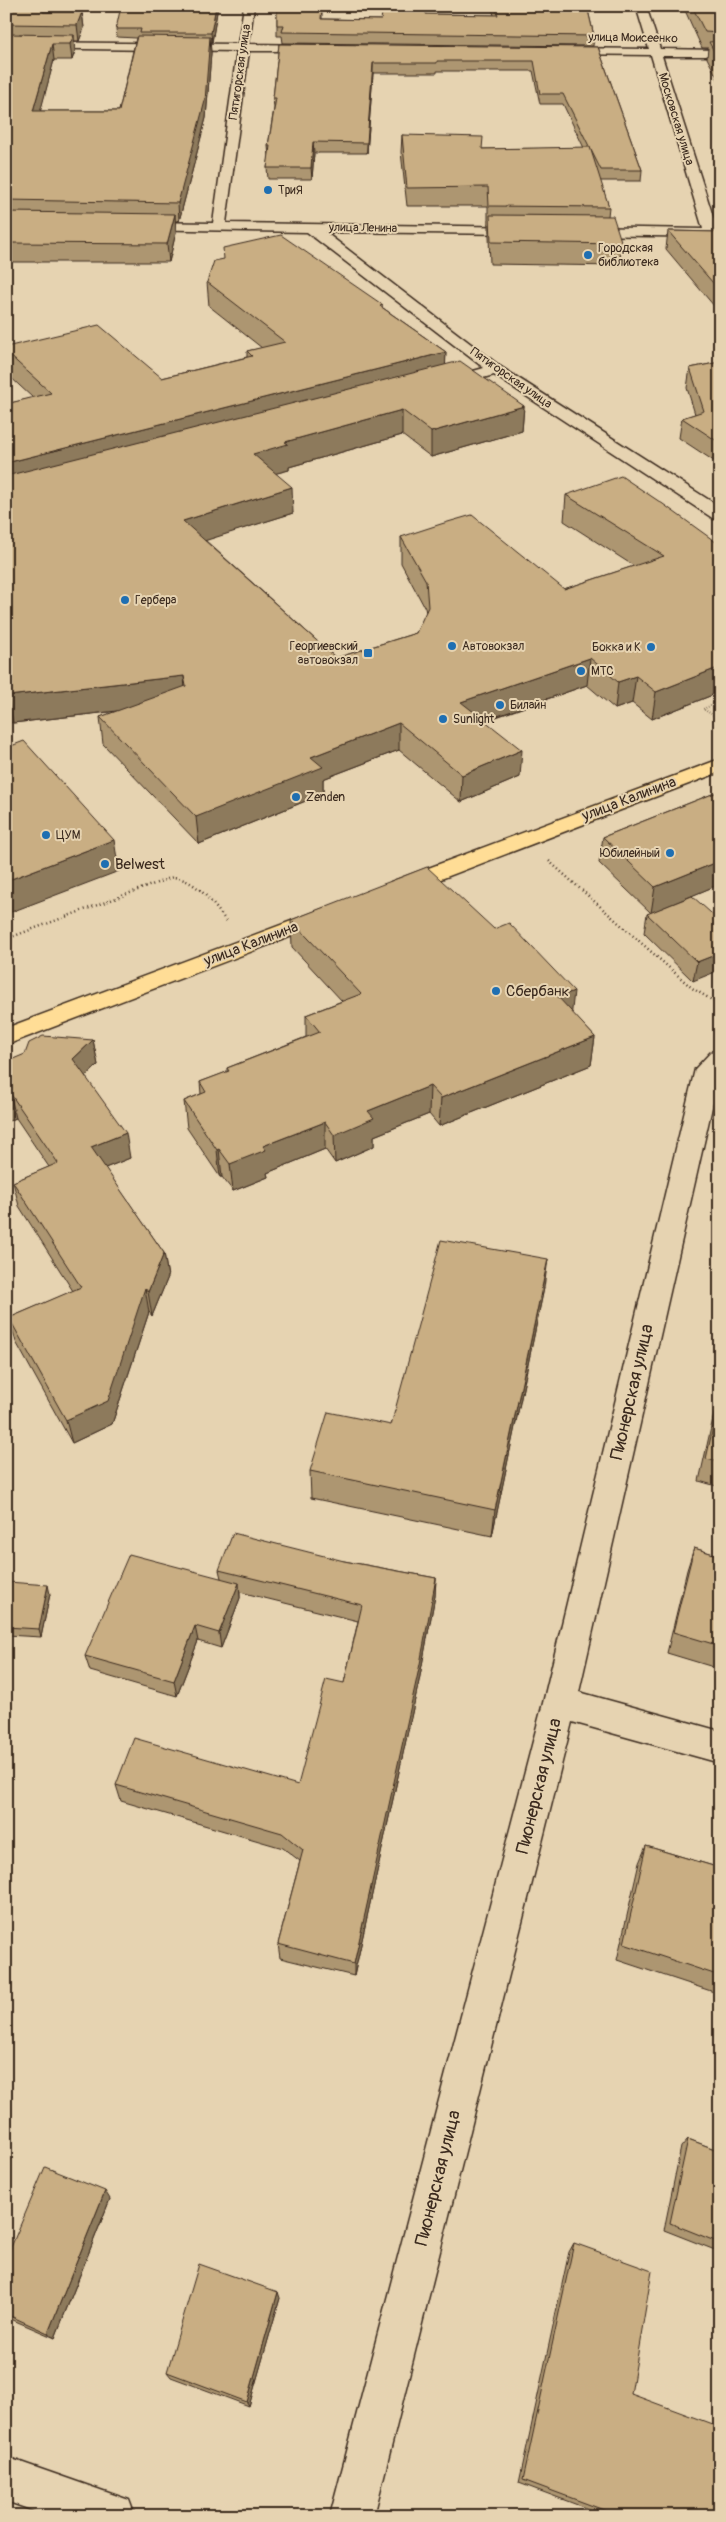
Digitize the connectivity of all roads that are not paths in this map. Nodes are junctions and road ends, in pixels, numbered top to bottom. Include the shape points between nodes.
1 (249, 6) edge
2 (641, 6) edge
3 (6, 45) edge
4 (244, 48) junction
5 (332, 49) edge
6 (548, 51) edge
7 (656, 52) junction
8 (720, 53) edge
9 (122, 225) edge
10 (219, 226) junction
11 (311, 228) junction
12 (541, 230) edge
13 (571, 231) edge
14 (715, 233) edge
15 (496, 370) junction
16 (429, 388) edge
17 (720, 516) edge
18 (720, 765) edge
19 (377, 896) edge
20 (349, 906) edge
21 (6, 1037) edge
22 (720, 1058) edge
23 (560, 1703) junction
24 (720, 1747) edge
25 (6, 2479) edge
26 (113, 2516) edge
27 (352, 2516) edge

1 - 4 street, Пятигорская улица
2 - 7 street, Московская улица
3 - 4 street
4 - 5 street
4 - 10 street, Пятигорская улица
6 - 7 street, улица Моисеенко
7 - 8 street, улица Моисеенко
7 - 14 street, Московская улица
9 - 10 street, улица Ленина
10 - 11 street, улица Ленина
11 - 12 street, улица Ленина
11 - 15 street, Пятигорская улица
13 - 14 street
15 - 16 street
15 - 17 street, Пятигорская улица
18 - 19 main road, улица Калинина
20 - 21 main road, улица Калинина
22 - 23 street, Пионерская улица via 707,1069
23 - 24 street
23 - 27 street, Пионерская улица
25 - 26 street

